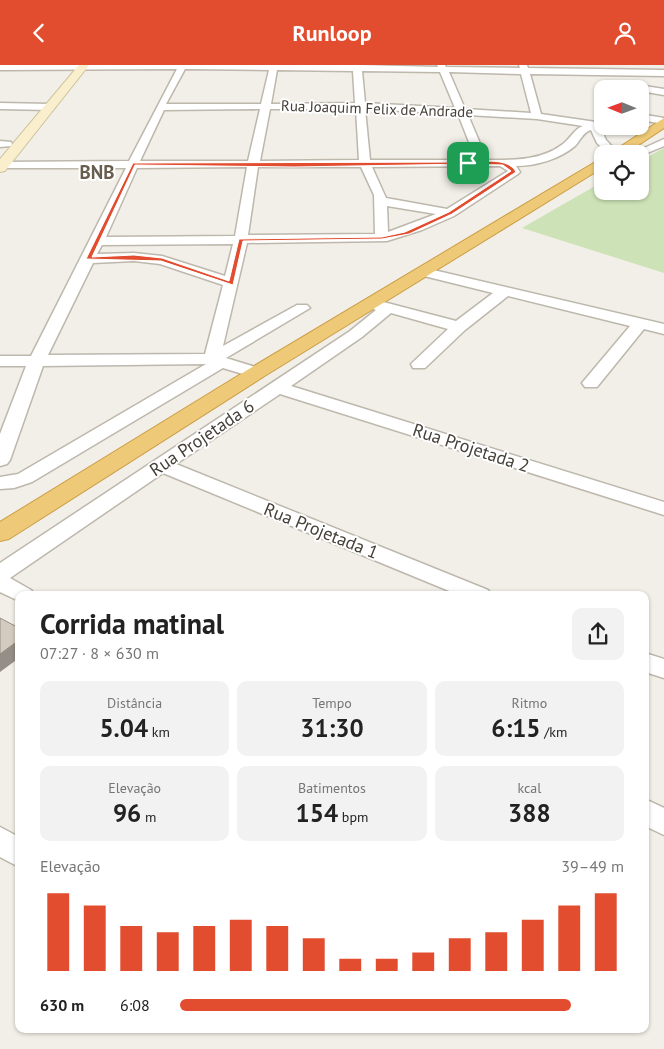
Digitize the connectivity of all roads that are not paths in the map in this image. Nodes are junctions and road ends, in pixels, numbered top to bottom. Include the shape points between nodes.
1 (78, 66) edge
2 (183, 66) edge
3 (0, 67) edge
4 (274, 67) edge
5 (357, 67) edge
6 (442, 67) edge
7 (524, 68) edge
8 (611, 69) edge
9 (664, 73) edge
10 (649, 90) edge
11 (663, 91) edge
12 (649, 98) edge
13 (359, 105) junction
14 (0, 106) edge
15 (265, 106) junction
16 (44, 107) junction
17 (160, 107) junction
18 (461, 111) junction
19 (537, 115) junction
20 (649, 118) edge
21 (664, 121) edge
22 (594, 122) edge
23 (594, 124) edge
24 (664, 143) edge
25 (628, 145) edge
26 (649, 149) edge
27 (2, 156) edge
28 (482, 163) junction
29 (134, 164) junction
30 (504, 164) junction
31 (253, 165) junction
32 (594, 167) edge
33 (367, 168) junction
34 (381, 201) junction
35 (450, 213) junction
36 (382, 238) junction
37 (241, 240) junction
38 (97, 241) junction
39 (89, 259) junction
40 (425, 272) junction
41 (231, 283) junction
42 (505, 291) junction
43 (380, 306) junction
44 (302, 308) dead end
45 (640, 323) junction
46 (459, 327) junction
47 (664, 329) edge
48 (37, 360) junction
49 (0, 361) edge
50 (216, 361) junction
51 (419, 365) dead end
52 (256, 373) junction
53 (591, 383) dead end
54 (277, 387) junction
55 (0, 461) edge
56 (162, 467) junction
57 (0, 483) edge
58 (664, 509) edge
59 (0, 533) edge
60 (0, 574) edge
61 (0, 582) edge
62 (16, 591) edge
63 (470, 591) edge
64 (649, 814) edge
65 (664, 823) edge
66 (0, 841) edge
67 (15, 851) edge

1 - 2 street
1 - 3 street
1 - 16 main road
2 - 4 street
2 - 17 street
4 - 5 street
4 - 15 street
5 - 6 street
5 - 13 street
6 - 7 street
6 - 18 street
7 - 8 street
7 - 19 street
8 - 9 street
10 - 11 street
11 - 12 street
13 - 15 street, Rua Joaquim Felix de Andrade
13 - 18 street, Rua Joaquim Felix de Andrade
13 - 33 street
14 - 16 street
15 - 17 street, Rua Joaquim Felix de Andrade
15 - 31 street
16 - 27 main road
16 - 27 main road
17 - 29 street
18 - 19 street, Rua Joaquim Felix de Andrade
18 - 28 street
19 - 22 street, Rua Joaquim Felix de Andrade
20 - 21 street
21 - 25 highway
23 - 30 street via 582,129 568,148 554,155 524,163
24 - 26 street
27 - 29 street
28 - 30 street
28 - 33 street
29 - 31 street
29 - 38 street
30 - 35 street via 514,172
31 - 33 street
31 - 37 street
32 - 40 highway
33 - 34 street
34 - 35 street
34 - 36 street
35 - 36 street via 407,233
36 - 37 street
37 - 38 street
37 - 41 street
38 - 39 street
39 - 41 street via 162,259
39 - 48 street
40 - 42 street
40 - 43 highway
41 - 50 street
42 - 45 street
42 - 46 street
43 - 46 street
43 - 52 highway
43 - 54 street, Rua Projetada 6 via 356,334
44 - 50 street
45 - 47 street
45 - 53 street
46 - 51 street
48 - 49 street
48 - 50 street
48 - 55 street
50 - 52 street
50 - 57 street via 25,478
52 - 59 highway
54 - 56 street, Rua Projetada 6
54 - 58 street, Rua Projetada 2
56 - 60 street, Rua Projetada 6
56 - 63 street, Rua Projetada 1
61 - 62 street
64 - 65 street
66 - 67 street

